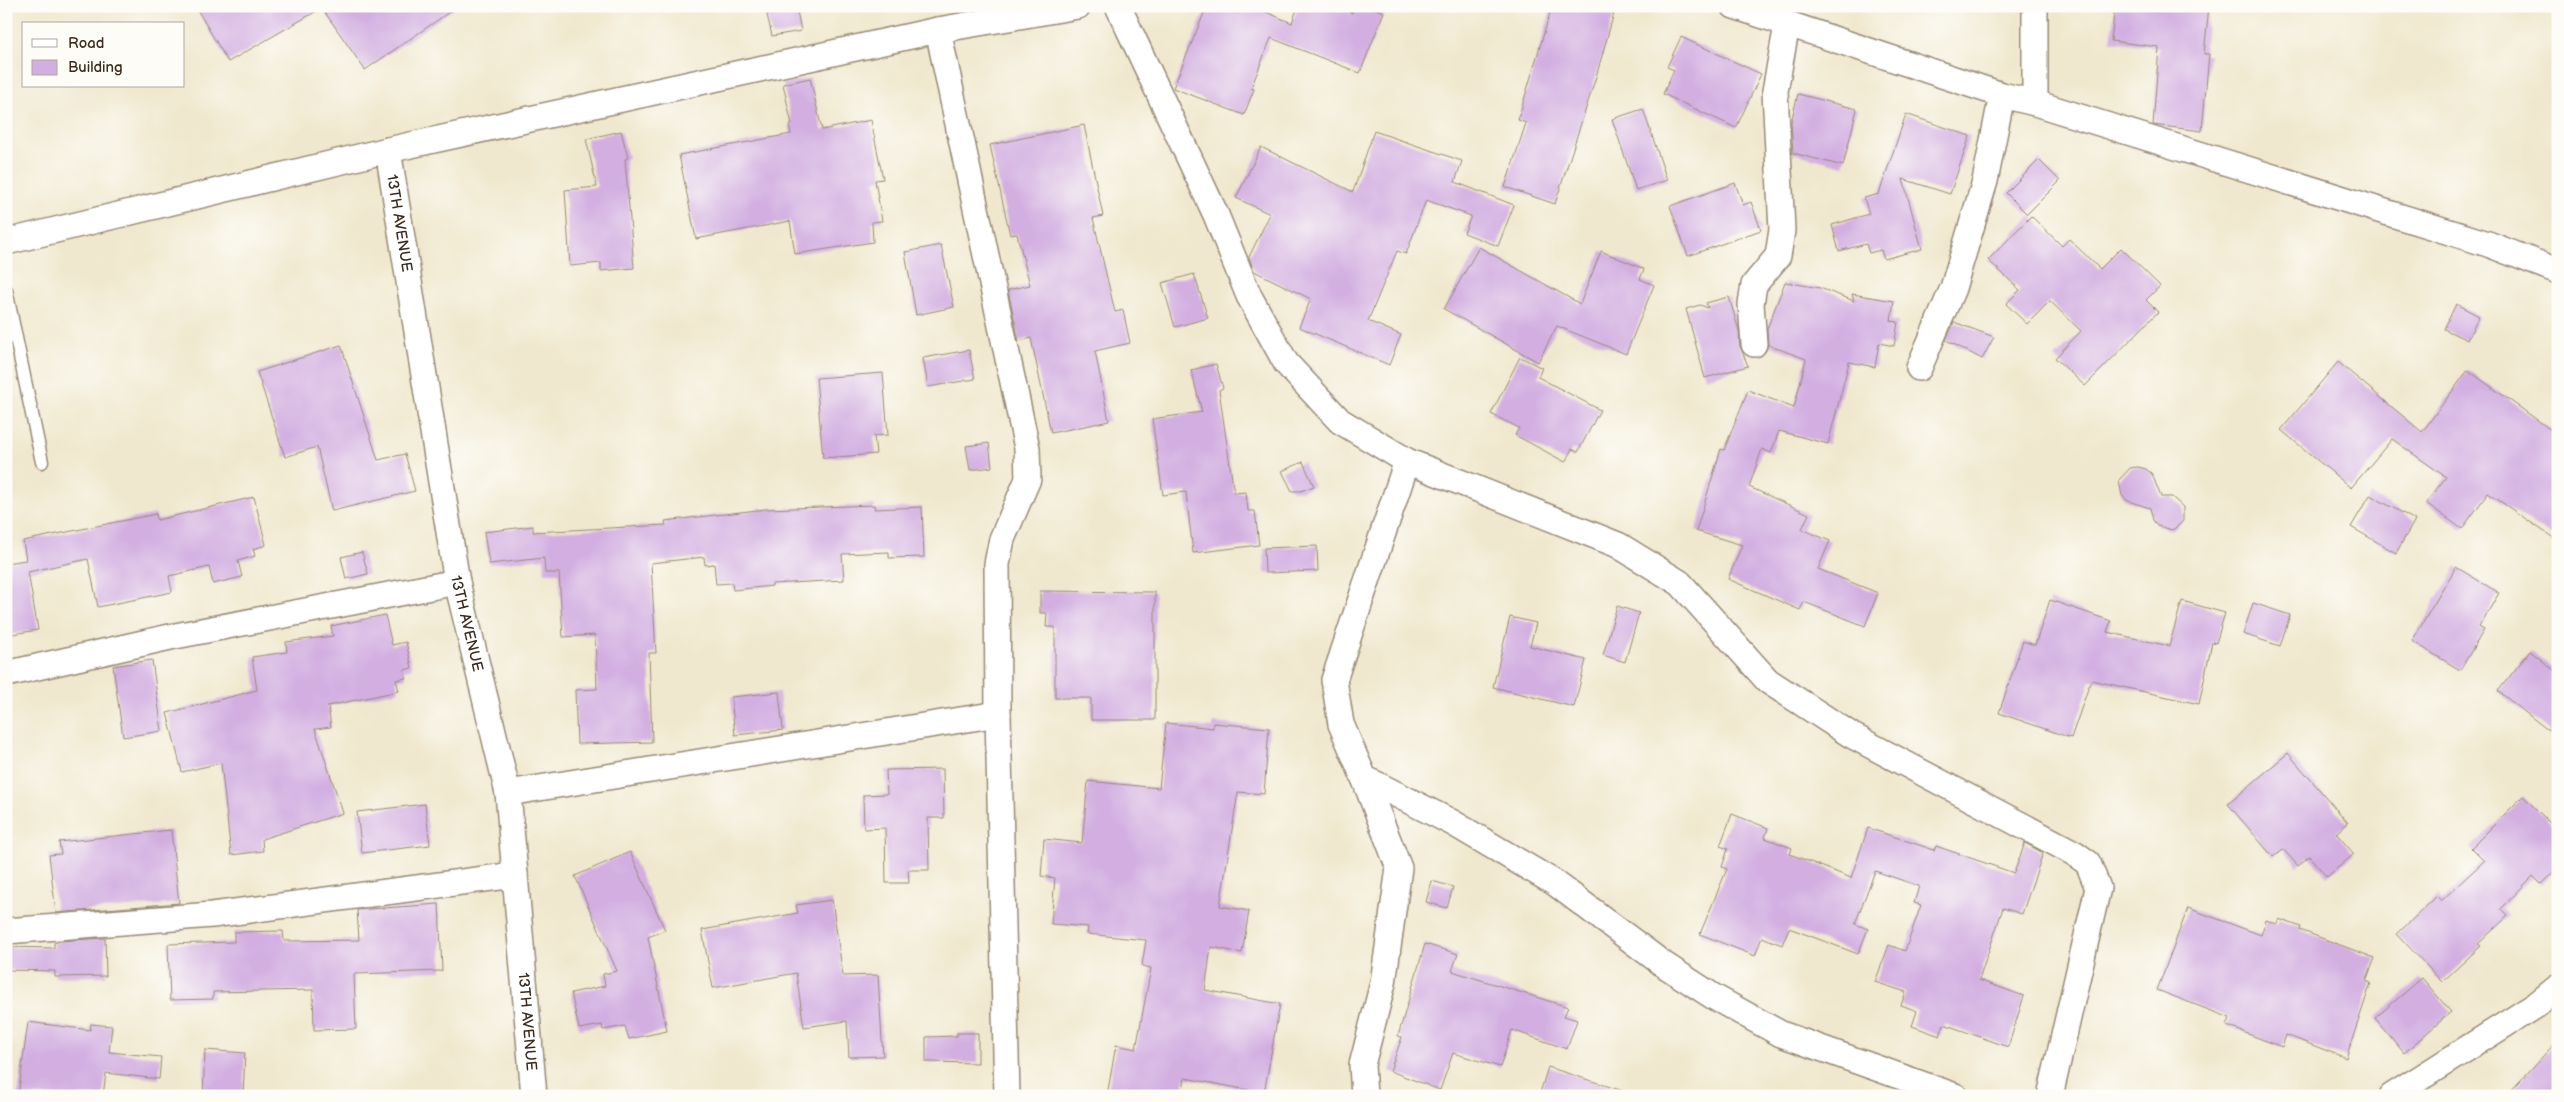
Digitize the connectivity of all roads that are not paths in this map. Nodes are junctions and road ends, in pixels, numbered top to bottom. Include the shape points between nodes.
1 (1078, 6) edge
2 (1118, 6) edge
3 (1734, 6) edge
4 (2035, 6) edge
5 (1787, 25) junction
6 (938, 30) junction
7 (2002, 95) junction
8 (2034, 103) junction
9 (388, 150) junction
10 (6, 242) edge
11 (2558, 271) edge
12 (6, 290) edge
13 (1754, 344) dead end
14 (1919, 368) dead end
15 (1407, 461) junction
16 (42, 462) dead end
17 (457, 582) junction
18 (6, 674) edge
19 (998, 714) junction
20 (1364, 778) junction
21 (508, 793) junction
22 (515, 875) junction
23 (6, 931) edge
24 (2558, 987) edge
25 (534, 1096) edge
26 (1007, 1096) edge
27 (1364, 1096) edge
28 (1955, 1096) edge
29 (2050, 1096) edge
30 (2392, 1096) edge

1 - 6 street
2 - 15 street via 1216,215 1249,296 1286,362 1340,420
3 - 5 street
4 - 8 street
5 - 7 street
5 - 13 street via 1775,91 1782,230 1778,256 1754,285 1751,304
6 - 9 street
6 - 19 street via 1027,448 1028,479 1002,539 997,564
7 - 8 street
7 - 14 street via 1984,181 1953,288
8 - 11 street via 2488,244
9 - 10 street
9 - 17 street, 13TH AVENUE
12 - 16 lane
15 - 20 street via 1334,680 1341,724
15 - 29 street via 1618,545 1680,583 1768,681 1851,735 2088,863 2098,888
17 - 18 street via 170,637
17 - 21 street, 13TH AVENUE
19 - 21 street
19 - 26 street
20 - 27 street via 1399,868 1383,983 1362,1065
20 - 28 street via 1454,823 1555,883 1714,998 1781,1034
21 - 22 street, 13TH AVENUE
22 - 23 street via 212,915
22 - 25 street, 13TH AVENUE
24 - 30 street via 2536,1005

